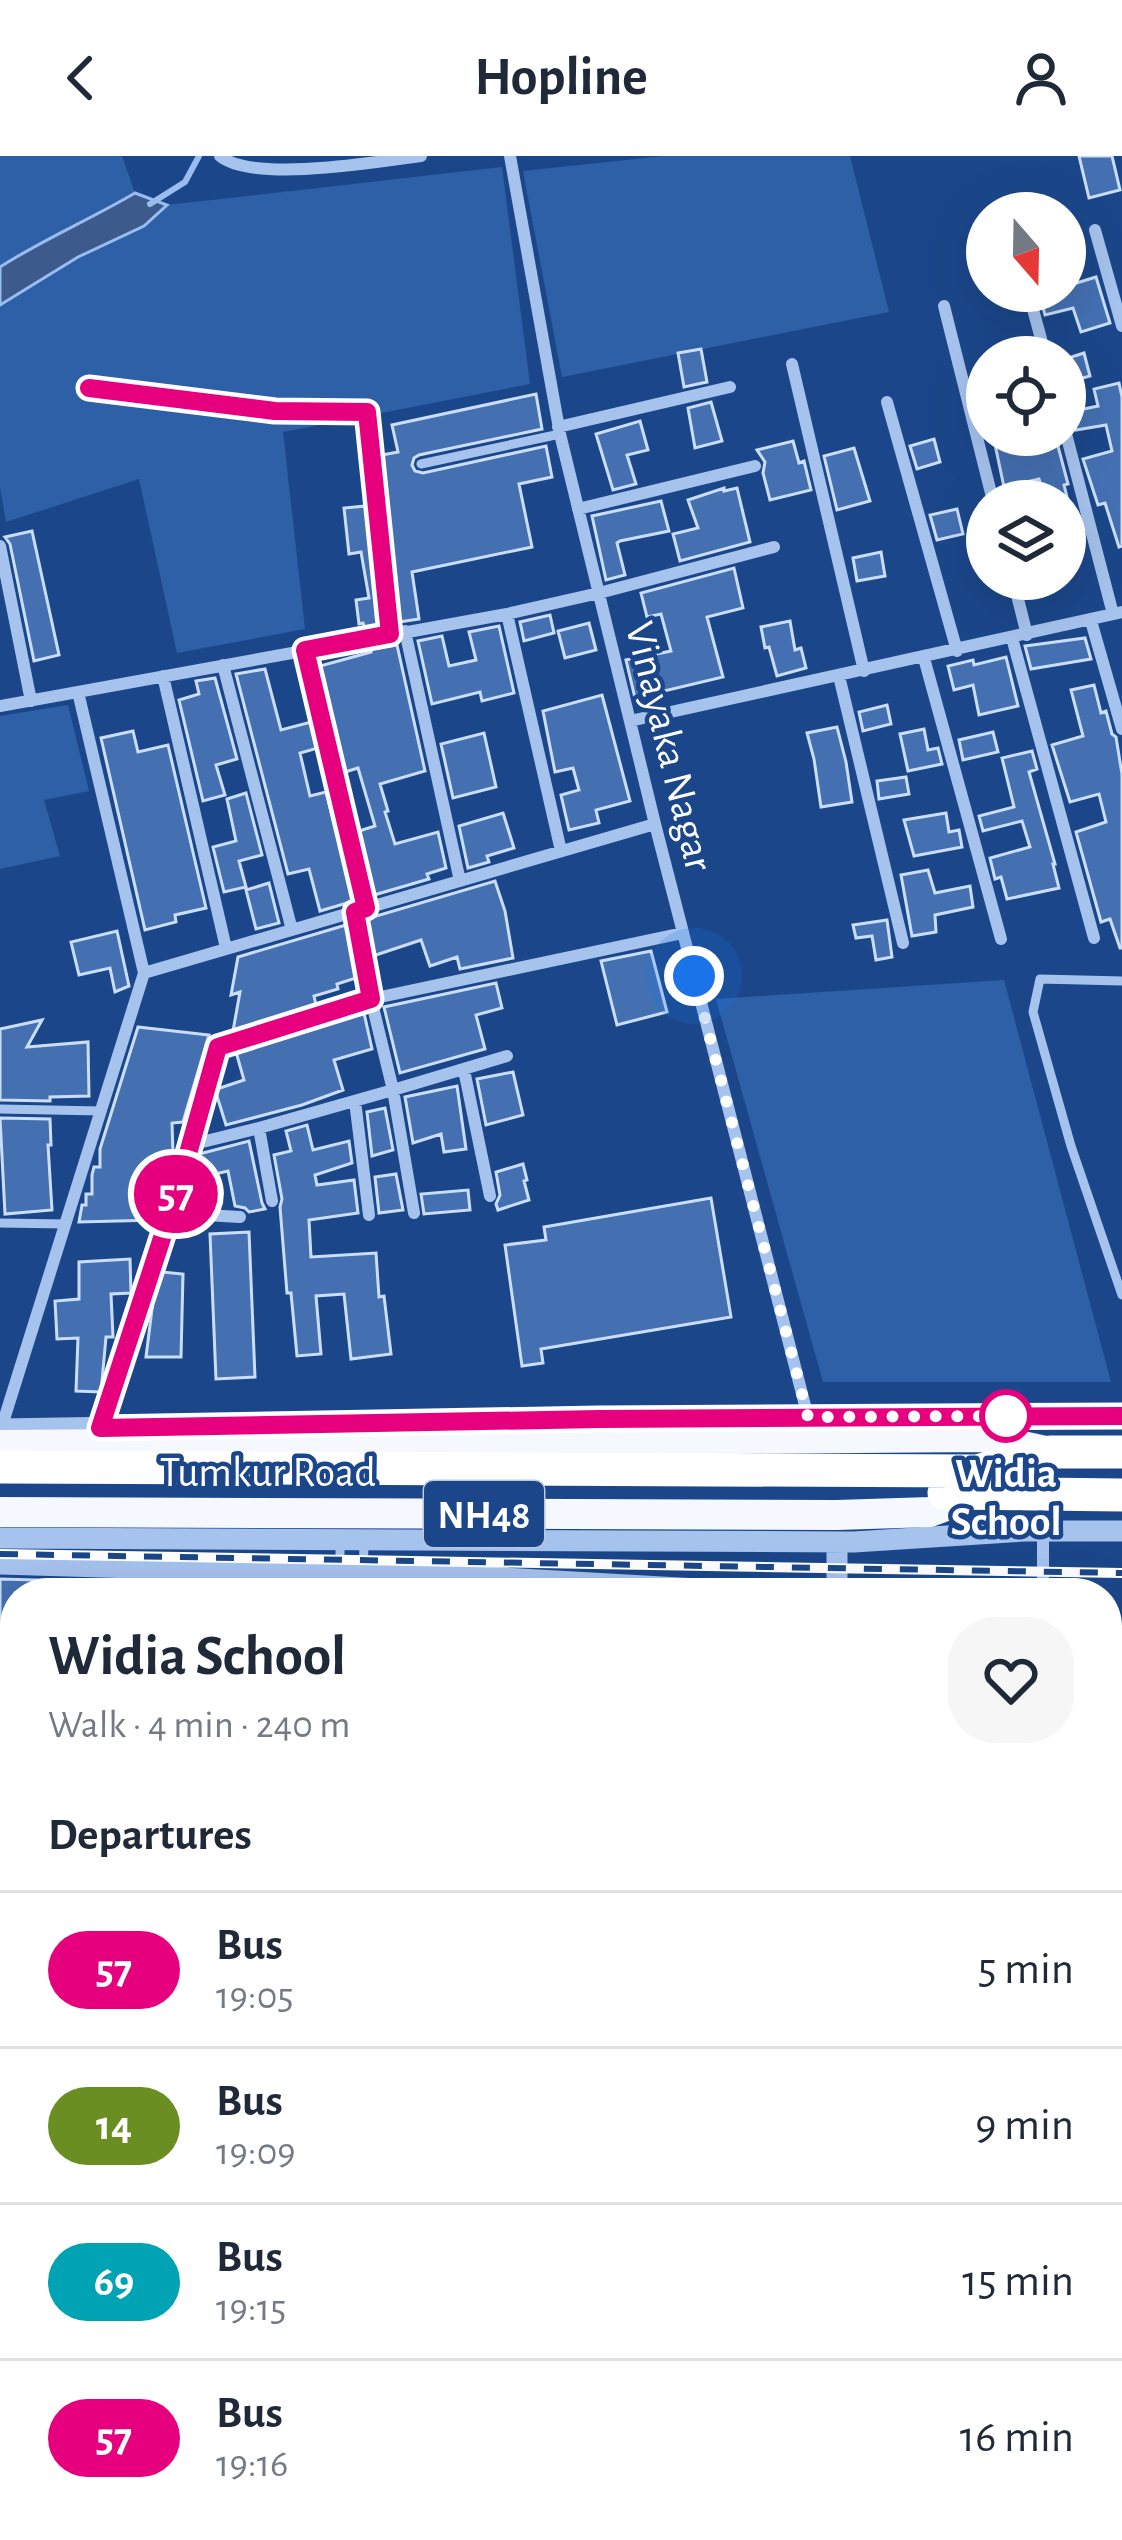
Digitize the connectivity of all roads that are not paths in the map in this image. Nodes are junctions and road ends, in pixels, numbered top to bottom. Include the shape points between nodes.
1 (421, 156) edge
2 (510, 156) edge
3 (222, 159) edge
4 (1095, 230) dead end
5 (944, 305) dead end
6 (1122, 326) edge
7 (792, 364) dead end
8 (730, 387) dead end
9 (89, 388) dead end
10 (887, 402) dead end
11 (559, 431) junction
12 (1073, 456) edge
13 (421, 464) dead end
14 (755, 466) dead end
15 (988, 480) edge
16 (578, 509) junction
17 (0, 546) edge
18 (774, 547) dead end
19 (599, 593) junction
20 (1016, 600) edge
21 (7, 613) edge
22 (1118, 613) edge
23 (507, 614) junction
24 (1091, 621) junction
25 (405, 632) junction
26 (390, 634) junction
27 (1020, 637) junction
28 (305, 650) junction
29 (957, 651) junction
30 (923, 658) junction
31 (224, 665) junction
32 (864, 670) junction
33 (163, 676) junction
34 (839, 676) junction
35 (78, 692) junction
36 (31, 700) junction
37 (0, 706) edge
38 (630, 721) junction
39 (1122, 729) edge
40 (655, 824) junction
41 (561, 851) junction
42 (460, 881) junction
43 (360, 910) junction
44 (292, 930) junction
45 (683, 933) junction
46 (1094, 938) dead end
47 (1001, 939) dead end
48 (903, 943) dead end
49 (226, 948) junction
50 (144, 973) junction
51 (1122, 982) edge
52 (371, 999) junction
53 (507, 1056) dead end
54 (464, 1070) junction
55 (393, 1090) junction
56 (355, 1102) junction
57 (0, 1109) edge
58 (101, 1111) junction
59 (260, 1128) junction
60 (190, 1145) junction
61 (490, 1196) dead end
62 (272, 1201) dead end
63 (170, 1213) junction
64 (415, 1213) dead end
65 (369, 1215) dead end
66 (240, 1216) dead end
67 (0, 1222) edge
68 (66, 1224) junction
69 (1122, 1295) edge
70 (4, 1406) edge
71 (1122, 1416) edge
72 (808, 1417) junction
73 (100, 1428) junction
74 (1, 1429) edge
75 (0, 1444) edge
76 (1122, 1451) edge
77 (1050, 1452) junction
78 (0, 1468) edge
79 (969, 1482) junction
80 (0, 1489) edge
81 (1122, 1495) edge
82 (0, 1512) edge
83 (1042, 1531) junction
84 (1122, 1531) edge
85 (0, 1538) edge
86 (340, 1538) junction
87 (364, 1538) junction
88 (838, 1542) junction
89 (0, 1564) edge
90 (310, 1569) junction
91 (156, 1578) edge
92 (235, 1578) edge
93 (310, 1578) edge
94 (332, 1578) edge
95 (339, 1578) edge
96 (364, 1578) edge
97 (837, 1578) edge
98 (1042, 1578) edge

1 - 3 street via 296,169
2 - 11 street, Vinayaka Nagar
4 - 6 street
5 - 15 street
7 - 32 street
8 - 11 street
9 - 26 street via 275,411 367,412
10 - 29 street
11 - 13 lane
11 - 16 street, Vinayaka Nagar
12 - 22 street
14 - 16 street
16 - 19 street, Vinayaka Nagar
17 - 21 street
18 - 19 street
19 - 23 street
19 - 38 street, Vinayaka Nagar
20 - 27 street
21 - 36 street
22 - 24 street
23 - 25 street
23 - 41 street
24 - 27 street
24 - 39 street
25 - 26 street
25 - 42 street
26 - 28 street
27 - 29 street
27 - 46 street
28 - 31 street
28 - 43 street
29 - 30 street
30 - 32 street
30 - 47 street
31 - 33 street
31 - 44 street
32 - 34 street
33 - 35 street
33 - 49 street
34 - 38 street
34 - 48 street
35 - 36 street
35 - 50 street
36 - 37 street
38 - 40 street, Vinayaka Nagar
40 - 41 street
40 - 45 street, Vinayaka Nagar
41 - 42 street
42 - 43 street
43 - 44 street
43 - 52 street
44 - 49 street
45 - 52 street
45 - 72 street, Vinayaka Nagar
49 - 50 street
50 - 58 street
51 - 69 lane via 1040,979 1033,1012
52 - 55 street
52 - 60 street via 218,1047
53 - 54 street
54 - 55 street
54 - 61 street
55 - 56 street
55 - 64 street
56 - 59 street
56 - 65 street
57 - 58 lane
58 - 68 street
59 - 60 street
59 - 62 street
60 - 63 street
63 - 66 street
63 - 73 street
67 - 68 lane
68 - 70 street
70 - 74 street
71 - 72 street
72 - 73 street
73 - 74 street
75 - 77 highway, Tumkur Road / NH48 via 981,1437
76 - 77 highway, NH48
77 - 79 highway
78 - 79 highway
79 - 80 highway via 922,1493
79 - 81 highway, NH48
79 - 82 highway, Tumkur Road / NH48 via 930,1512 837,1515
83 - 84 street
83 - 88 street
83 - 98 street
85 - 86 street
86 - 87 street
86 - 95 lane
87 - 88 street
87 - 96 lane
88 - 97 street
89 - 91 street
90 - 92 street
90 - 93 lane
90 - 94 street

